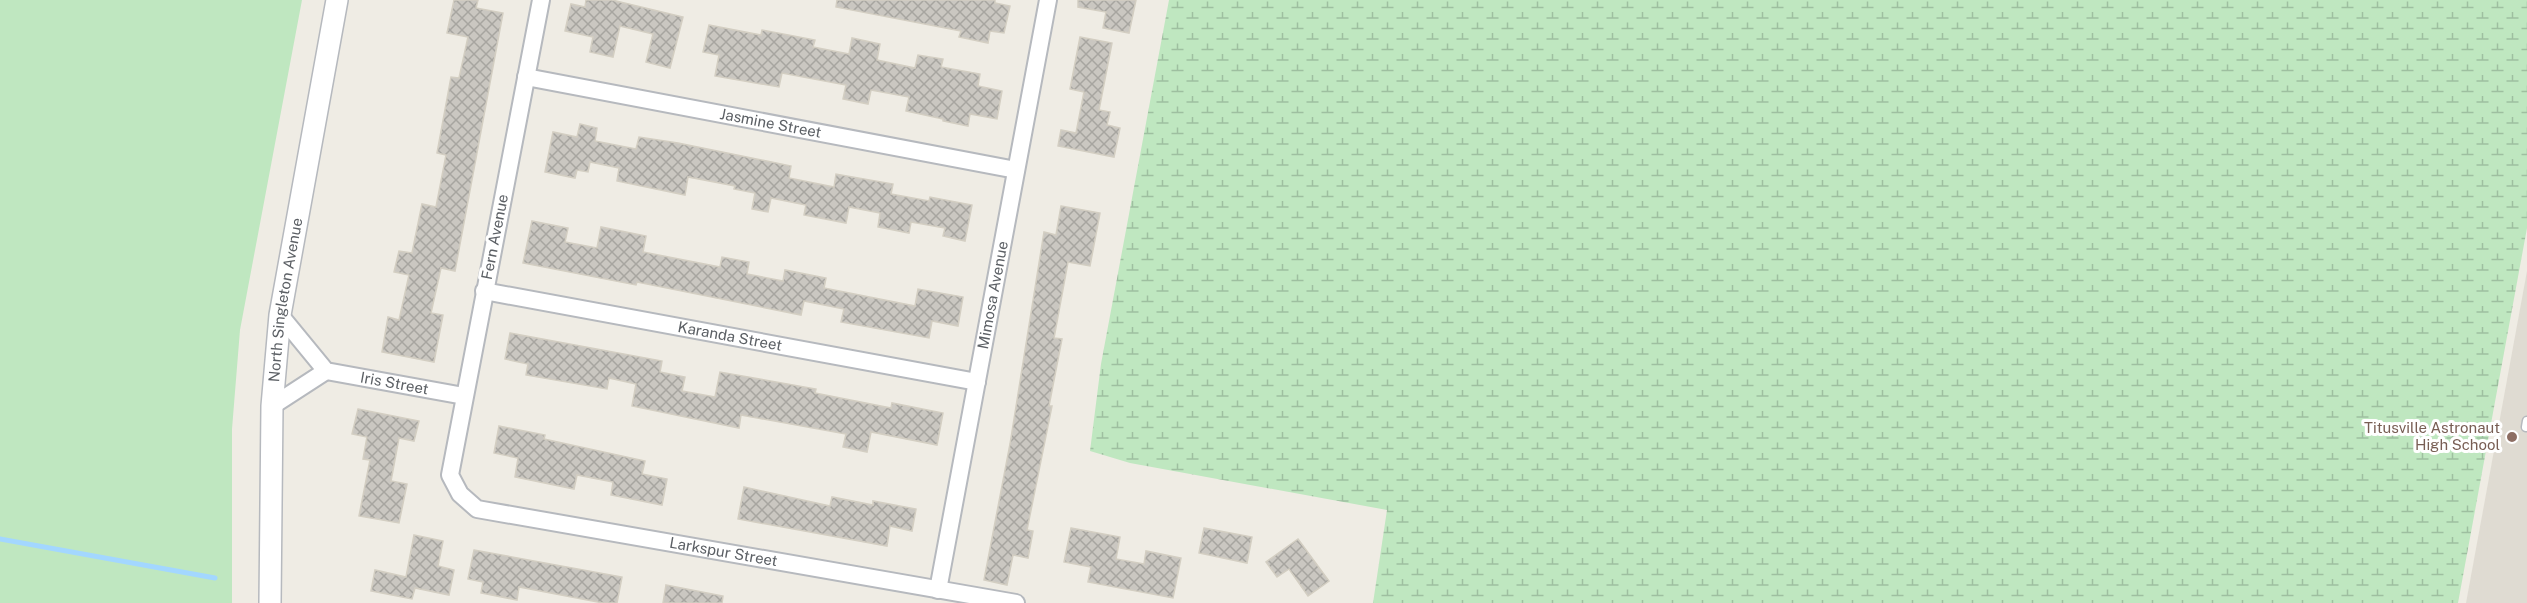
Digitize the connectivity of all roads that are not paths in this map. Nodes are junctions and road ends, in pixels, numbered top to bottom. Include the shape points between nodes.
1 (337, 0) edge
2 (541, 0) edge
3 (1048, 0) edge
4 (526, 77) junction
5 (1016, 170) junction
6 (484, 291) junction
7 (280, 315) junction
8 (326, 371) junction
9 (977, 382) junction
10 (464, 396) junction
11 (272, 406) junction
12 (450, 475) joint
13 (938, 590) junction
14 (270, 603) edge
15 (1016, 603) edge

1 - 7 street, North Singleton Avenue
2 - 4 street, Fern Avenue
3 - 5 street, Mimosa Avenue
4 - 5 street, Jasmine Street
4 - 6 street, Fern Avenue
5 - 9 street, Mimosa Avenue
6 - 9 street, Karanda Street
6 - 10 street, Fern Avenue
7 - 8 street
7 - 11 street, North Singleton Avenue
8 - 10 street, Iris Street
8 - 11 street
9 - 13 street, Mimosa Avenue
10 - 12 street, Fern Avenue
11 - 14 street, North Singleton Avenue
12 - 13 street, Larkspur Street via 460,494 477,509
13 - 15 street, Larkspur Street

